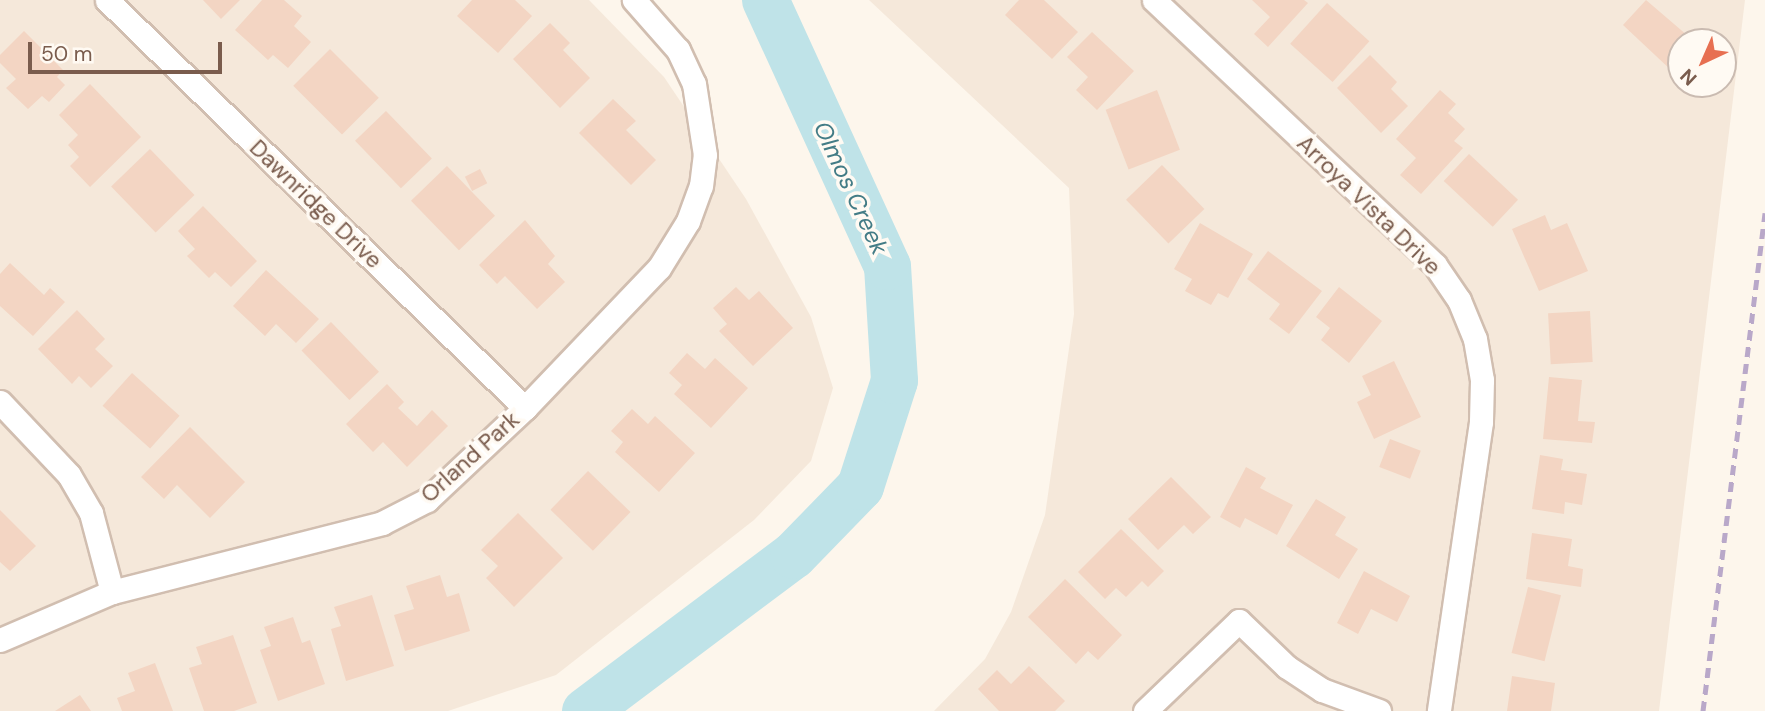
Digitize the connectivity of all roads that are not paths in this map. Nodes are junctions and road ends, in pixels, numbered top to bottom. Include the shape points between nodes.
1 (107, 0) edge
2 (634, 0) edge
3 (1154, 0) edge
4 (0, 402) edge
5 (525, 408) junction
6 (112, 592) junction
7 (0, 640) edge
8 (1145, 711) edge
9 (1379, 711) edge
10 (1439, 711) edge

1 - 5 street, Dawnridge Drive
2 - 5 street, Orland Park via 678,50 694,84 703,120 701,186 670,253
3 - 10 street, Arroya Vista Drive via 1435,265 1459,300 1475,339 1482,380 1481,422
4 - 6 street via 69,475 91,513
5 - 6 street, Orland Park via 427,500 382,523
6 - 7 street, Orland Park
8 - 9 street via 1240,621 1287,667 1322,690

